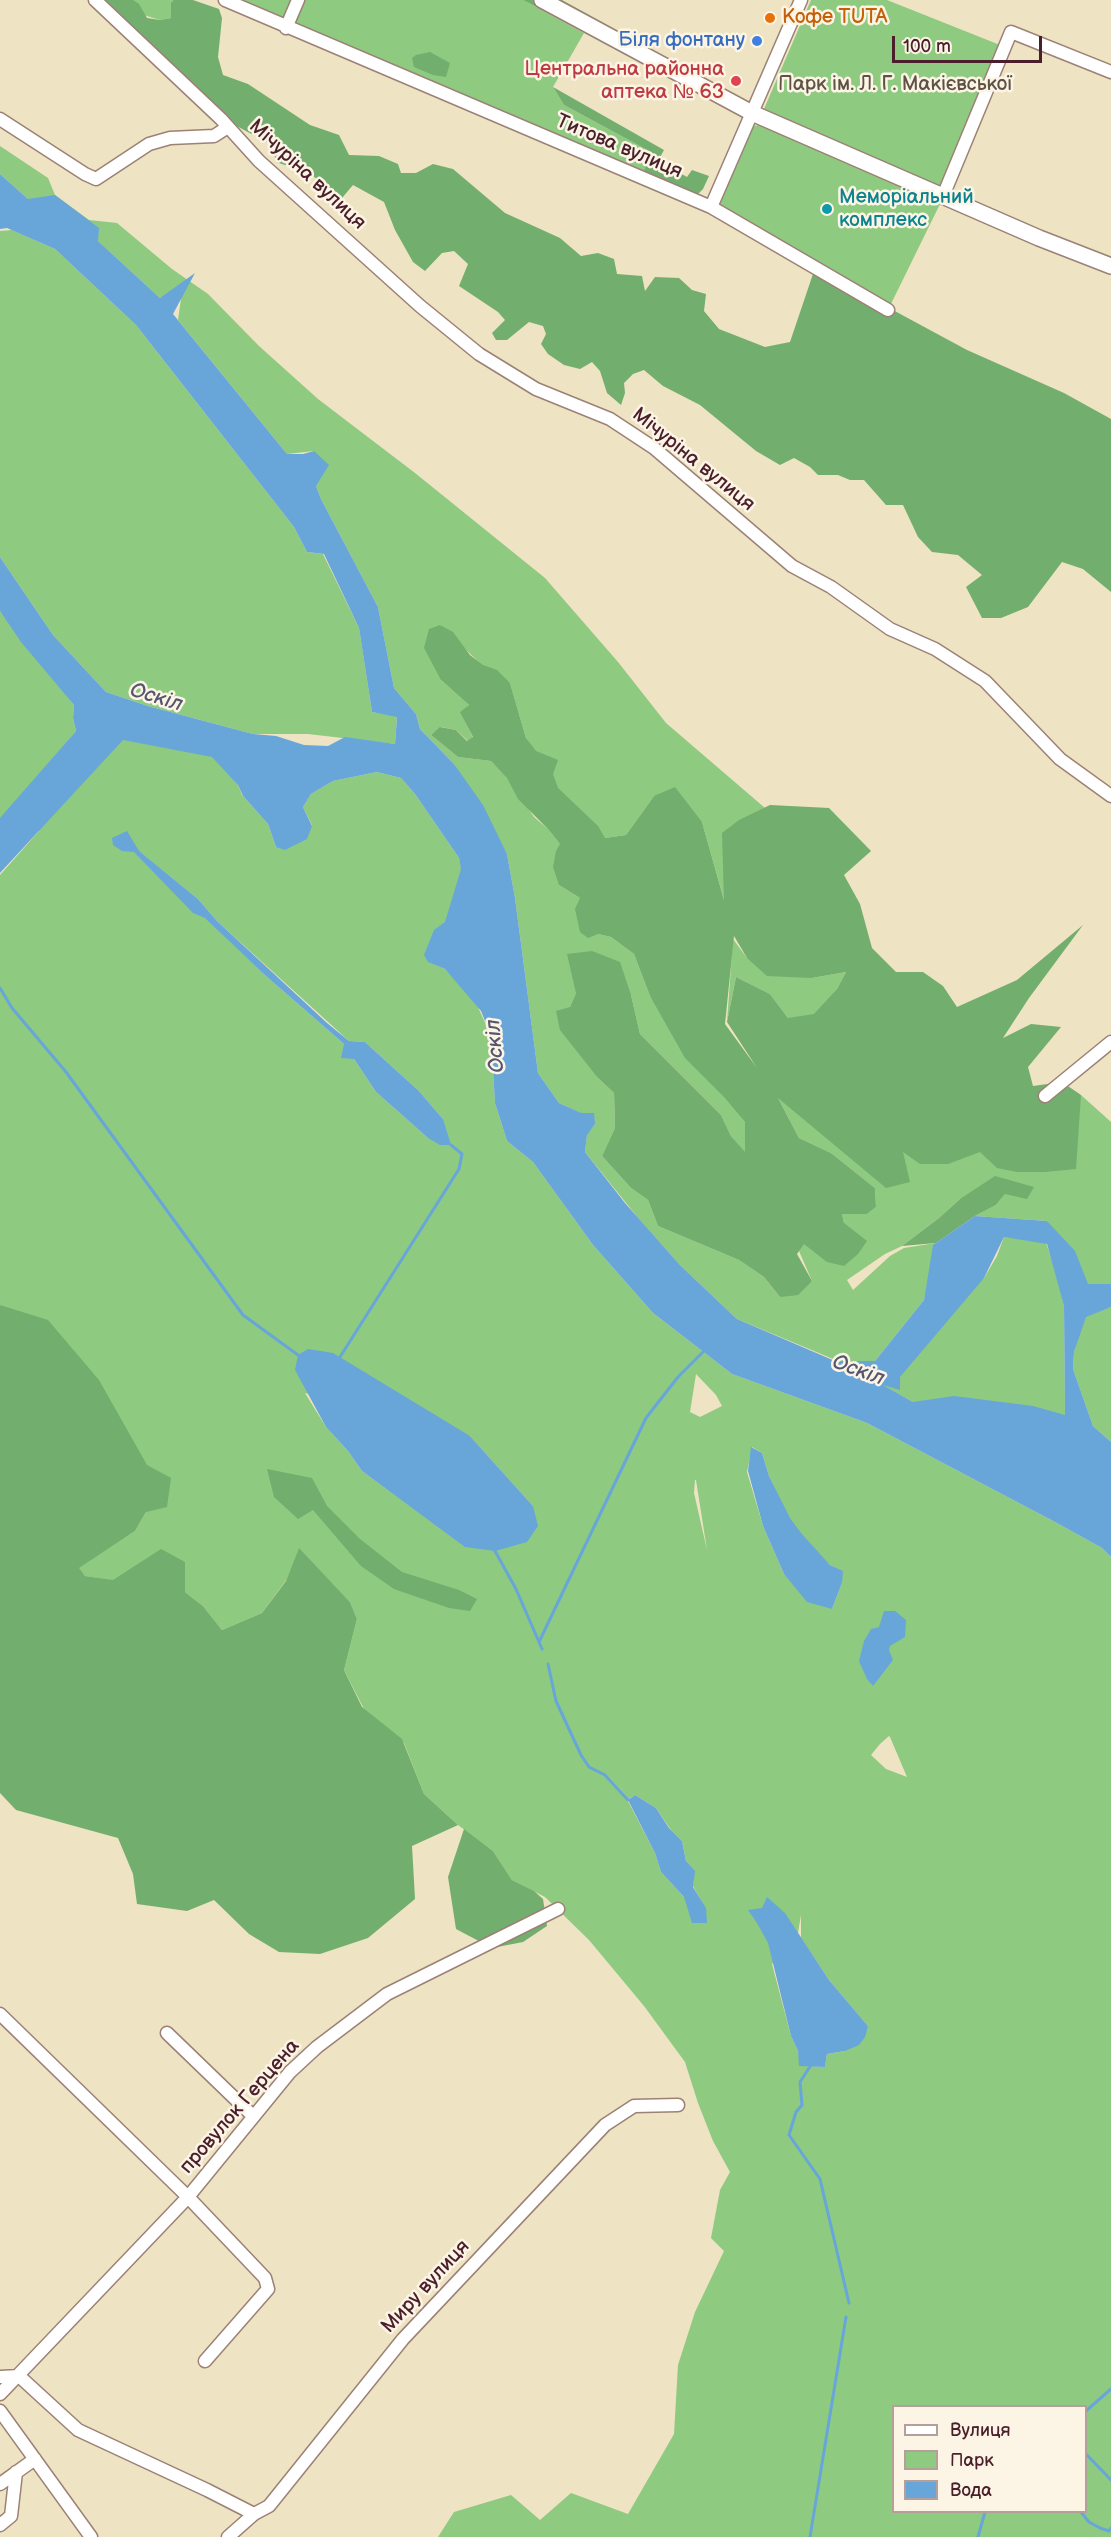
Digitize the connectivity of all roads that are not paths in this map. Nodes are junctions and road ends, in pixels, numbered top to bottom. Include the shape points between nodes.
1 (95, 0) edge
2 (225, 0) edge
3 (298, 0) edge
4 (542, 0) edge
5 (801, 0) edge
6 (286, 28) junction
7 (1111, 72) edge
8 (753, 113) junction
9 (0, 118) edge
10 (228, 127) junction
11 (943, 196) junction
12 (711, 207) junction
13 (1111, 266) edge
14 (888, 310) dead end
15 (1111, 796) edge
16 (1111, 1042) edge
17 (1045, 1096) dead end
18 (558, 1909) dead end
19 (0, 2014) edge
20 (167, 2033) dead end
21 (678, 2105) dead end
22 (253, 2116) junction
23 (188, 2197) junction
24 (205, 2361) dead end
25 (19, 2376) junction
26 (0, 2377) edge
27 (0, 2394) edge
28 (0, 2411) edge
29 (35, 2459) junction
30 (16, 2472) junction
31 (0, 2484) edge
32 (254, 2514) junction
33 (0, 2525) edge
34 (91, 2537) edge
35 (228, 2537) edge

1 - 10 street, Мічуріна вулиця
2 - 6 street, Титова вулиця
3 - 6 street
4 - 8 main road
5 - 8 street
6 - 12 street, Титова вулиця
7 - 11 street via 1011,32
8 - 11 main road
8 - 12 street
9 - 10 street via 96,178 149,144 170,138 214,136
10 - 15 street, Мічуріна вулиця via 259,161 479,354 536,389 610,419 654,448 792,566 831,587 890,629 935,649 985,681 1060,759
11 - 13 main road
12 - 14 street, Титова вулиця
16 - 17 street
18 - 22 street, провулок Герцена via 387,1994 297,2066
19 - 23 street
20 - 22 street
21 - 32 street, Миру вулиця via 634,2106 605,2125 403,2339 269,2505
22 - 23 street, провулок Герцена
23 - 24 street via 265,2278 268,2287
23 - 25 street, провулок Герцена
25 - 26 street
25 - 27 street, провулок Герцена
25 - 32 street via 78,2430
28 - 29 street
29 - 30 street
29 - 34 street
30 - 31 street
30 - 33 street via 12,2517
32 - 35 street, Миру вулиця

